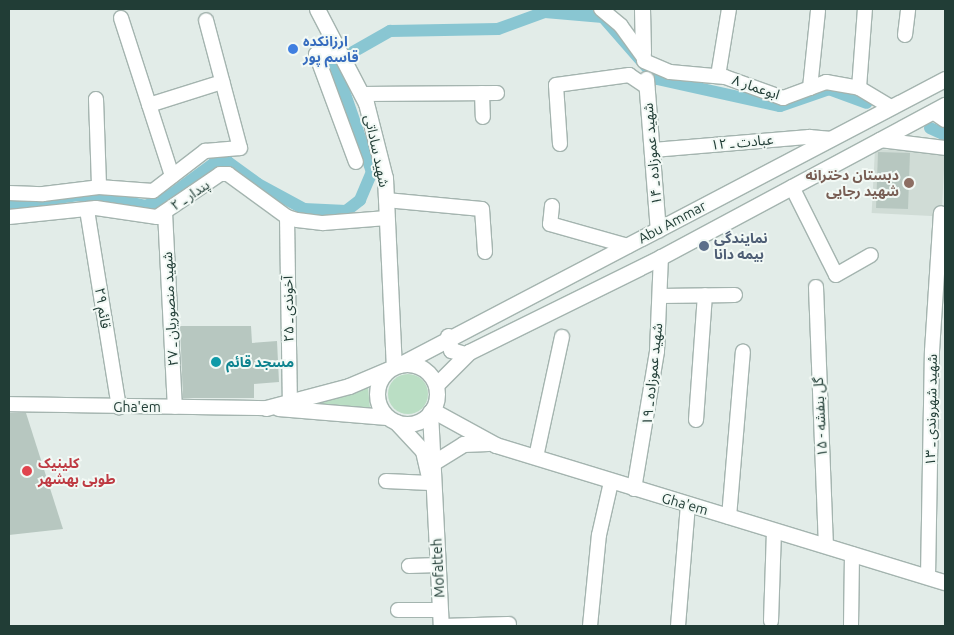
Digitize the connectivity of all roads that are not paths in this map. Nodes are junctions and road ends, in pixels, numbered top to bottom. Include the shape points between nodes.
1 (317, 9) edge
2 (601, 9) edge
3 (642, 9) edge
4 (729, 9) edge
5 (865, 9) edge
6 (908, 9) edge
7 (818, 10) dead end
8 (121, 18) dead end
9 (206, 20) dead end
10 (905, 35) dead end
11 (338, 46) junction
12 (644, 57) junction
13 (718, 76) junction
14 (945, 79) edge
15 (222, 82) junction
16 (646, 83) junction
17 (810, 88) junction
18 (859, 88) junction
19 (482, 93) junction
20 (497, 93) dead end
21 (362, 94) junction
22 (96, 99) dead end
23 (149, 105) junction
24 (891, 107) junction
25 (941, 112) edge
26 (483, 117) dead end
27 (832, 139) junction
28 (880, 140) junction
29 (560, 144) dead end
30 (945, 148) edge
31 (653, 150) junction
32 (356, 162) dead end
33 (172, 176) junction
34 (99, 187) junction
35 (792, 187) junction
36 (9, 193) edge
37 (386, 200) junction
38 (552, 206) dead end
39 (87, 210) junction
40 (165, 212) junction
41 (941, 213) dead end
42 (286, 217) junction
43 (9, 218) edge
44 (387, 218) junction
45 (658, 230) junction
46 (628, 246) junction
47 (485, 252) dead end
48 (871, 255) dead end
49 (662, 257) junction
50 (941, 265) edge
51 (816, 287) dead end
52 (736, 295) dead end
53 (660, 296) junction
54 (705, 296) junction
55 (448, 336) junction
56 (562, 337) dead end
57 (743, 352) dead end
58 (465, 354) junction
59 (394, 366) junction
60 (436, 385) junction
61 (290, 401) junction
62 (9, 404) edge
63 (119, 407) junction
64 (175, 407) junction
65 (266, 408) junction
66 (431, 411) junction
67 (391, 420) junction
68 (696, 420) dead end
69 (496, 445) junction
70 (536, 457) junction
71 (436, 462) junction
72 (386, 481) dead end
73 (611, 482) junction
74 (430, 483) junction
75 (634, 489) junction
76 (688, 505) junction
77 (435, 510) junction
78 (729, 517) junction
79 (774, 531) junction
80 (826, 546) junction
81 (852, 554) junction
82 (409, 566) dead end
83 (438, 566) junction
84 (928, 577) junction
85 (945, 582) edge
86 (398, 610) dead end
87 (440, 610) junction
88 (771, 620) dead end
89 (509, 624) dead end
90 (441, 626) edge
91 (590, 626) edge
92 (678, 626) edge
93 (851, 626) edge

1 - 11 street, شهید ساداتی
2 - 12 street
3 - 12 street
4 - 13 street
5 - 18 street
6 - 10 street
7 - 17 street
8 - 23 street
9 - 15 street
11 - 21 street, شهید ساداتی
11 - 32 street via 316,54
12 - 13 street, ابوعمار ۸ via 670,72
12 - 16 street
13 - 17 street, ابوعمار ۸ via 784,98
14 - 24 street, Abu Ammar
15 - 23 street
15 - 33 street via 240,148 205,151
16 - 29 street via 629,75 556,85
16 - 31 street, شهید عموزاده ـ ۱۴
17 - 18 street, ابوعمار ۸ via 826,82
18 - 24 street, ابوعمار ۸
19 - 20 street
19 - 21 street
19 - 26 street
21 - 37 street, شهید ساداتی via 385,178
22 - 34 street
23 - 33 street
24 - 27 street, Abu Ammar
25 - 28 street, Abu Ammar
27 - 31 street, عبادت ـ ۱۲ via 809,137
27 - 45 street, Abu Ammar
28 - 30 street
28 - 35 street, Abu Ammar
31 - 45 street, شهید عموزاده ـ ۱۴
33 - 34 street via 153,191
34 - 36 street via 43,194
35 - 48 street via 836,276
35 - 49 street, Abu Ammar
37 - 44 street, شهید ساداتی
37 - 47 street via 482,209
38 - 46 street via 550,224
39 - 40 street, پندار ـ ۲ via 156,217
39 - 43 street, پندار ـ ۲
39 - 63 street, قائم ۲۹
40 - 42 street, پندار ـ ۲ via 220,174 228,174
40 - 64 street, شهید منصوریان ـ ۲۷
41 - 50 street, شهید شهروندی ـ ۱۳
42 - 44 street, پندار ـ ۲ via 323,223
42 - 61 street, آخوندی ـ ۲۵
44 - 59 street, شهید ساداتی
45 - 46 street, Abu Ammar
46 - 55 street, Abu Ammar
49 - 53 street, شهید عموزاده ـ ۱۹
49 - 58 street, Abu Ammar
50 - 84 street, شهید شهروندی ـ ۱۳
51 - 80 street, گل بنفشه - ۱۵
52 - 54 street
53 - 54 street
53 - 75 street, شهید عموزاده ـ ۱۹ via 650,407
54 - 68 street
55 - 58 street via 451,350
55 - 59 street, Abu Ammar
56 - 70 street
57 - 78 street
58 - 60 street, Abu Ammar
59 - 60 street via 425,370
59 - 61 street, Abu Ammar via 348,386
59 - 67 street via 376,392
60 - 66 street
61 - 65 street, Abu Ammar
62 - 63 street, Gha'em
63 - 64 street, Gha'em
64 - 65 street, Gha'em
65 - 67 street
66 - 67 street via 415,423
66 - 69 street, Gha'em
66 - 71 street
67 - 74 street via 423,450
69 - 70 street, Gha'em
69 - 71 street via 463,444
70 - 73 street, Gha'em
71 - 77 street
72 - 74 street
73 - 75 street, Gha'em
73 - 91 street via 599,535
74 - 77 street
75 - 76 street, Gha'em
76 - 78 street, Gha'em
76 - 92 street
77 - 83 street, Mofatteh
78 - 79 street, Gha'em
79 - 80 street, Gha'em
79 - 88 street
80 - 81 street, Gha'em
81 - 84 street, Gha'em
81 - 93 street
82 - 83 street
83 - 87 street, Mofatteh
84 - 85 street, Gha'em
86 - 87 street
87 - 90 street, Mofatteh
89 - 90 street

